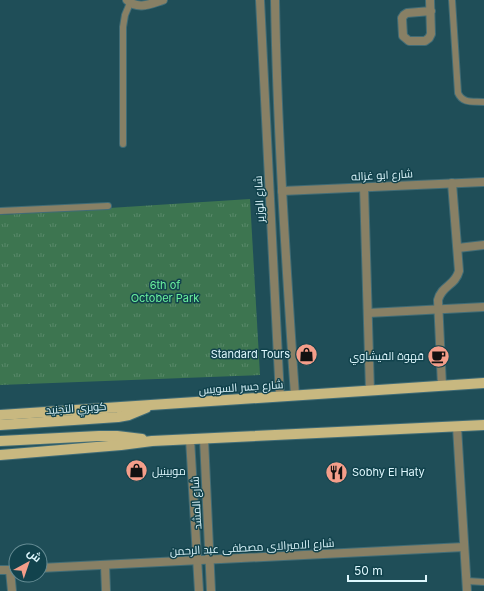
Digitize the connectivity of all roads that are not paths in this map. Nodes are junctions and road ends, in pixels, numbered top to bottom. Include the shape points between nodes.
1 (162, 0) edge
2 (260, 0) edge
3 (275, 0) edge
4 (430, 0) edge
5 (452, 0) edge
6 (130, 1) edge
7 (430, 11) junction
8 (276, 39) junction
9 (262, 40) junction
10 (484, 102) edge
11 (123, 144) dead end
12 (484, 182) edge
13 (452, 183) junction
14 (364, 187) junction
15 (282, 191) junction
16 (108, 206) dead end
17 (0, 211) edge
18 (484, 245) edge
19 (458, 248) junction
20 (484, 307) edge
21 (438, 310) junction
22 (368, 313) junction
23 (484, 383) edge
24 (442, 386) junction
25 (370, 391) junction
26 (295, 395) junction
27 (280, 397) junction
28 (151, 405) junction
29 (0, 415) edge
30 (0, 425) edge
31 (484, 426) edge
32 (457, 427) junction
33 (190, 439) junction
34 (204, 439) junction
35 (0, 441) edge
36 (152, 441) junction
37 (0, 455) edge
38 (464, 547) junction
39 (209, 560) junction
40 (198, 561) junction
41 (105, 565) junction
42 (48, 568) edge
43 (466, 582) junction
44 (484, 582) edge
45 (106, 591) edge
46 (200, 591) edge
47 (211, 591) edge
48 (467, 591) edge

1 - 6 street via 142,6 136,6
2 - 9 street, شارع الوزير
3 - 8 street, شارع الوزير
4 - 7 street
5 - 10 lane via 458,93 460,98 466,101
6 - 11 lane via 123,27
7 - 7 street via 429,38 425,41 406,39 403,36 404,15
8 - 9 street
8 - 15 street, شارع الوزير
9 - 27 street, شارع الوزير
12 - 13 street, شارع ابو غزاله
13 - 14 street, شارع ابو غزاله
13 - 19 street
14 - 15 street, شارع ابو غزاله
14 - 22 street
15 - 26 street, شارع الوزير
16 - 17 lane
18 - 19 street
19 - 21 street via 458,276 442,291 438,300
20 - 21 street
21 - 22 street
21 - 24 street
22 - 25 street
23 - 24 main road, شارع جسر السويس
24 - 25 main road, شارع جسر السويس
25 - 26 main road, شارع جسر السويس
26 - 27 main road, شارع جسر السويس
27 - 28 main road, شارع جسر السويس
28 - 29 main road, شارع جسر السويس
28 - 30 main road, كوبري التجنيد via 141,411 118,417
31 - 32 main road
32 - 34 main road
32 - 38 street
33 - 34 main road
33 - 36 main road
33 - 40 street, شارع المشد
34 - 39 street, شارع المشد
35 - 36 main road via 99,436
36 - 37 main road
38 - 39 street, شارع الاميرالاى مصطفى عبد الرحمن
38 - 43 street
39 - 40 street, شارع الاميرالاى مصطفى عبد الرحمن
39 - 47 street, شارع المشد
40 - 41 street, شارع الاميرالاى مصطفى عبد الرحمن
40 - 46 street, شارع المشد
41 - 42 street, شارع الاميرالاى مصطفى عبد الرحمن
41 - 45 street
43 - 44 lane
43 - 48 street

